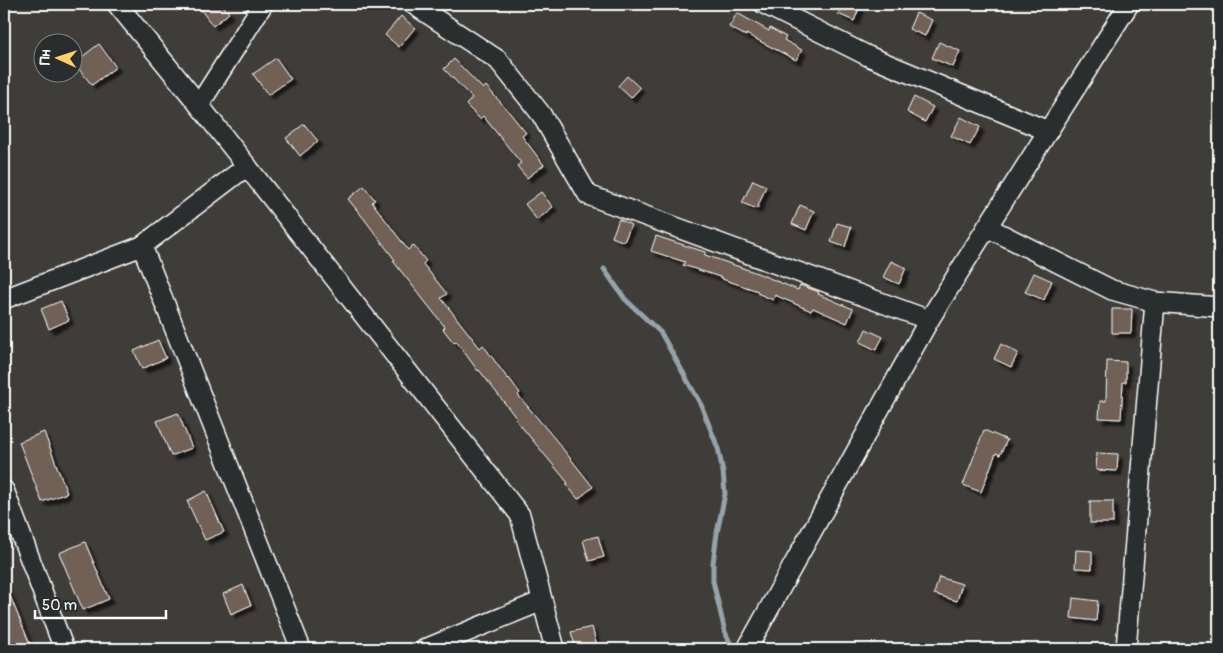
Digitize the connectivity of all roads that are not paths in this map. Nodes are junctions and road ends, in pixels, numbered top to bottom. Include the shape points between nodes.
1 (117, 4) edge
2 (263, 4) edge
3 (413, 4) edge
4 (764, 4) edge
5 (1129, 4) edge
6 (199, 105) junction
7 (1048, 131) junction
8 (247, 166) junction
9 (987, 227) junction
10 (142, 246) junction
11 (4, 300) edge
12 (1155, 302) junction
13 (1219, 307) edge
14 (929, 320) junction
15 (4, 490) edge
16 (542, 601) junction
17 (64, 649) edge
18 (301, 649) edge
19 (425, 649) edge
20 (555, 649) edge
21 (754, 649) edge
22 (1126, 649) edge

1 - 6 street
2 - 6 street
3 - 14 street via 498,60 541,114 588,195
4 - 7 street via 868,56
5 - 7 street
6 - 8 street
7 - 9 street
8 - 10 street
8 - 16 street via 520,514
9 - 12 street via 1112,290
9 - 14 street
10 - 11 street
10 - 18 street
12 - 13 street
12 - 22 street
14 - 21 street via 749,645
15 - 17 street
16 - 19 street
16 - 20 street

